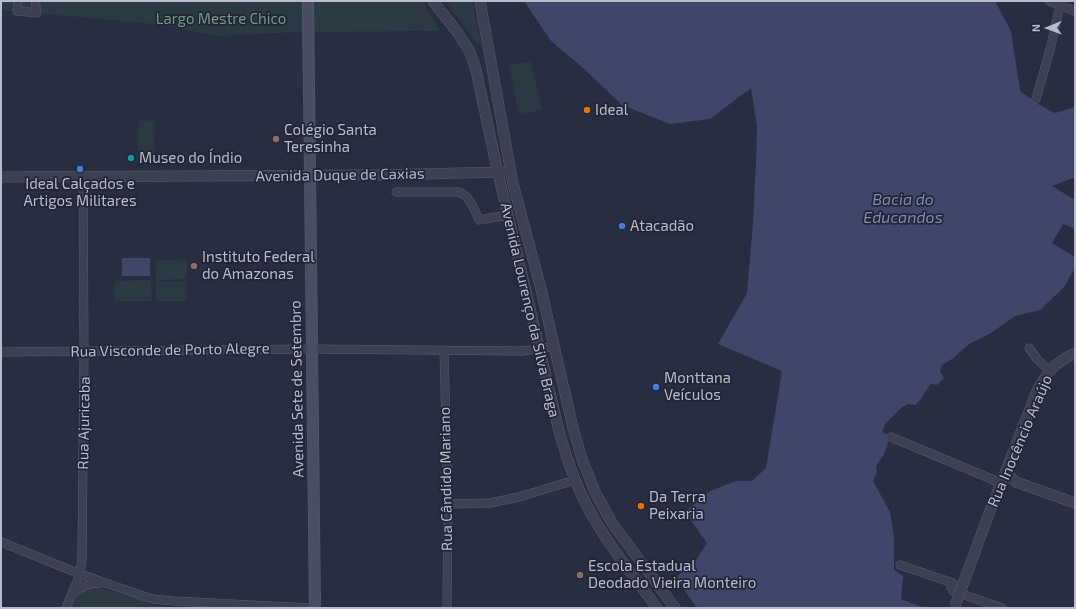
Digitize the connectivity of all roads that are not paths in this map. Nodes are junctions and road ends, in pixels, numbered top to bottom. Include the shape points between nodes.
1 (18, 1) edge
2 (35, 1) edge
3 (308, 1) edge
4 (433, 1) edge
5 (480, 1) edge
6 (1049, 1) edge
7 (1061, 3) edge
8 (1075, 11) edge
9 (1036, 99) dead end
10 (511, 172) junction
11 (498, 173) junction
12 (309, 175) junction
13 (1, 177) edge
14 (83, 177) junction
15 (396, 192) dead end
16 (508, 215) junction
17 (554, 346) junction
18 (1029, 348) dead end
19 (312, 349) junction
20 (540, 349) junction
21 (444, 350) junction
22 (1, 352) edge
23 (84, 352) junction
24 (1075, 353) edge
25 (1049, 370) junction
26 (573, 428) junction
27 (559, 431) junction
28 (891, 437) dead end
29 (1005, 472) junction
30 (575, 480) junction
31 (1016, 482) junction
32 (1001, 483) junction
33 (1075, 503) edge
34 (448, 504) junction
35 (1, 542) edge
36 (900, 565) dead end
37 (81, 574) junction
38 (106, 583) junction
39 (72, 594) junction
40 (954, 607) edge
41 (66, 608) edge
42 (310, 608) edge
43 (315, 608) edge
44 (447, 608) edge
45 (657, 608) edge
46 (675, 608) edge
47 (1002, 608) edge

1 - 2 street via 17,11 37,13
3 - 12 main road, Avenida Sete de Setembro
4 - 11 street, Avenida Lourenço da Silva Braga via 470,52
5 - 10 street, Avenida Lourenço da Silva Braga
6 - 7 street
7 - 8 street
7 - 9 street
10 - 11 street, Avenida Duque de Caxias
10 - 17 street, Avenida Lourenço da Silva Braga
11 - 12 street, Avenida Duque de Caxias
11 - 16 street, Avenida Lourenço da Silva Braga
12 - 14 street, Avenida Duque de Caxias
12 - 19 main road, Avenida Sete de Setembro
13 - 14 street, Avenida Duque de Caxias
14 - 23 street, Rua Ajuricaba
15 - 16 street via 459,192 469,200 479,220
16 - 20 street, Avenida Lourenço da Silva Braga
17 - 20 street, Rua Visconde de Porto Alegre
17 - 26 street, Avenida Lourenço da Silva Braga
18 - 25 street
19 - 21 street, Rua Visconde de Porto Alegre
19 - 23 street, Rua Visconde de Porto Alegre
19 - 43 main road, Avenida Sete de Setembro
20 - 21 street, Rua Visconde de Porto Alegre
20 - 27 street, Avenida Lourenço da Silva Braga
21 - 34 street, Rua Cândido Mariano
22 - 23 street, Rua Visconde de Porto Alegre
23 - 37 street, Rua Ajuricaba
24 - 25 street, Rua Inocêncio Araújo
25 - 29 street, Rua Inocêncio Araújo via 1037,391
26 - 27 street
26 - 46 street, Avenida Lourenço da Silva Braga via 588,477 603,508
27 - 30 street, Avenida Lourenço da Silva Braga
28 - 32 street
29 - 31 street
29 - 32 street, Rua Inocêncio Araújo
30 - 34 street via 496,502
30 - 45 street, Avenida Lourenço da Silva Braga via 593,516
31 - 32 street
31 - 33 street
32 - 40 street, Rua Inocêncio Araújo, bridge
34 - 44 street, Rua Cândido Mariano
35 - 37 street
36 - 47 street via 953,583 953,591
37 - 38 street
37 - 39 street, Rua Ajuricaba
38 - 39 street via 88,584
38 - 42 street via 143,596 164,600
39 - 41 street, Rua Ajuricaba

